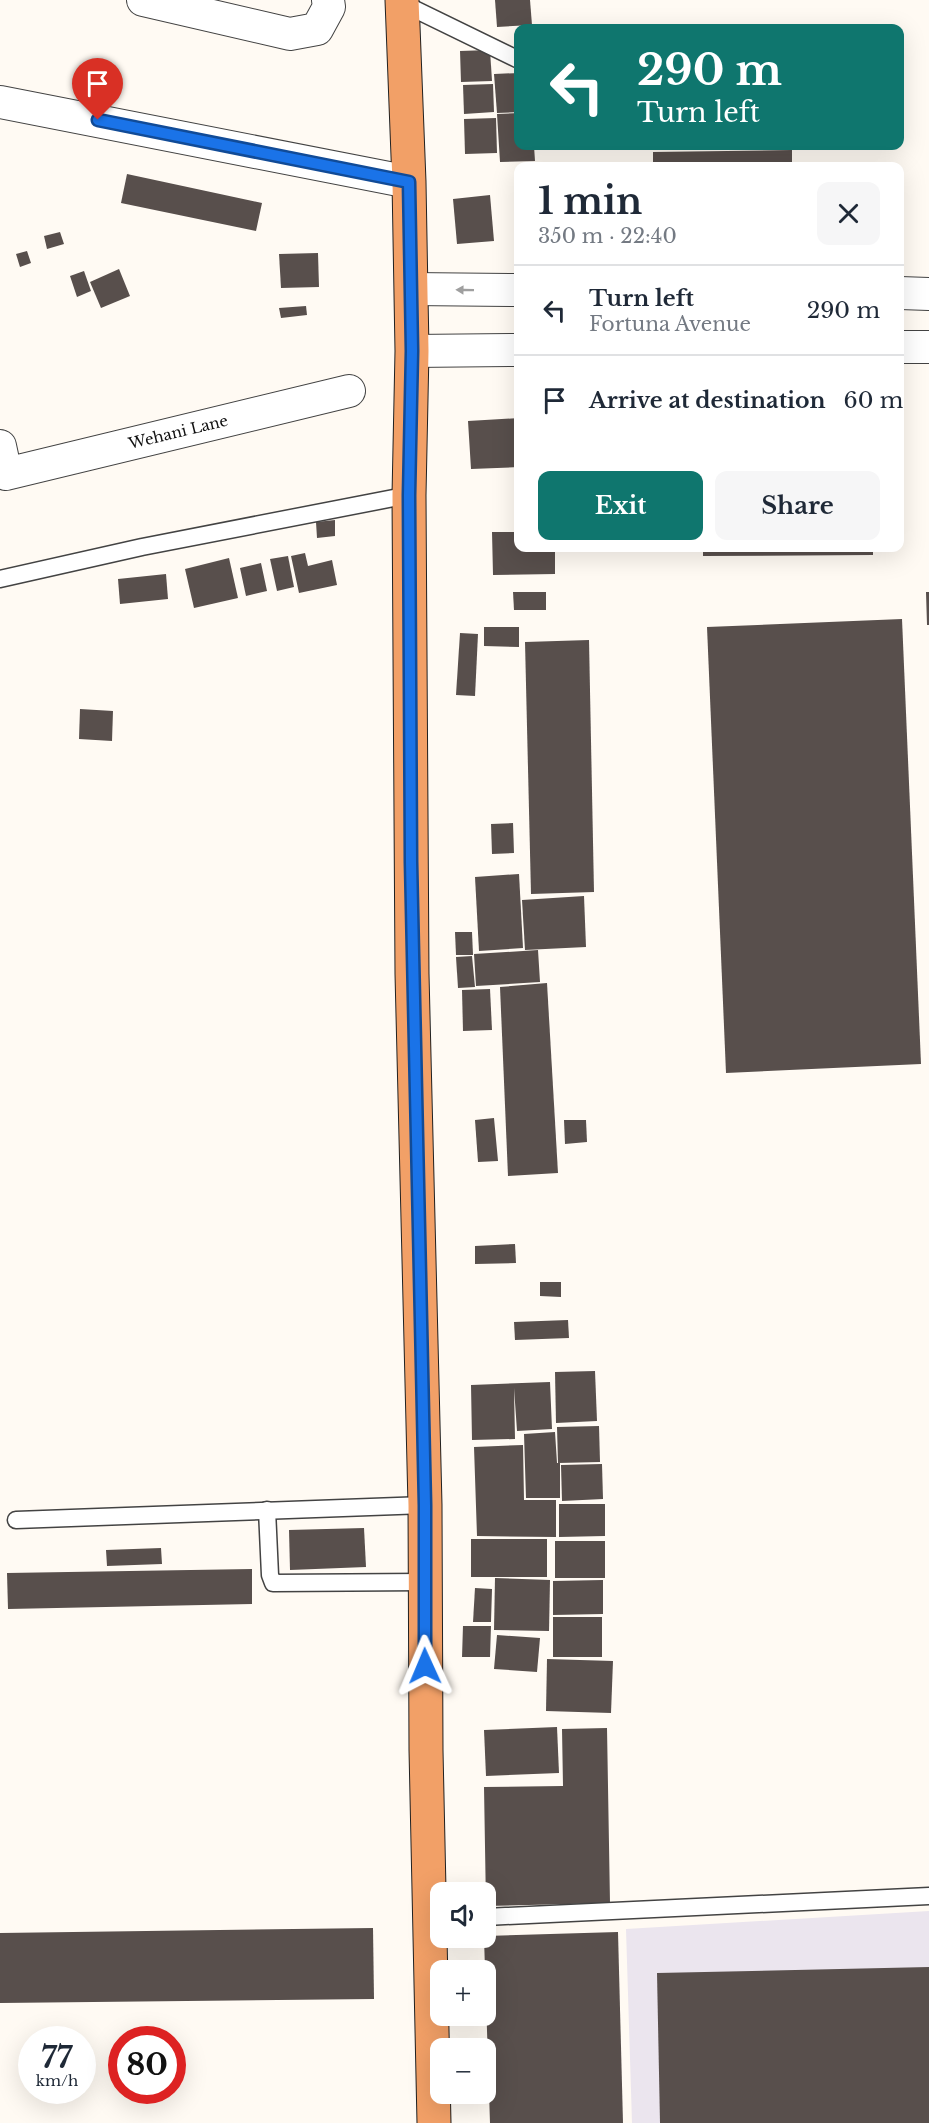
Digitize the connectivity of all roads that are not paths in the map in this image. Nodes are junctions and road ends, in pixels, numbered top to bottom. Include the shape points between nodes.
1 (143, 0) edge
2 (402, 2) edge
3 (328, 3) edge
4 (514, 58) edge
5 (0, 102) edge
6 (409, 182) junction
7 (411, 289) junction
8 (514, 290) edge
9 (904, 294) edge
10 (929, 294) edge
11 (904, 347) edge
12 (929, 347) edge
13 (514, 350) edge
14 (412, 351) junction
15 (349, 391) dead end
16 (3, 460) edge
17 (409, 495) junction
18 (0, 579) edge
19 (425, 1505) junction
20 (267, 1510) junction
21 (16, 1520) dead end
22 (425, 1582) junction
23 (434, 1882) edge
24 (929, 1896) edge
25 (496, 1917) edge
26 (435, 1948) edge
27 (435, 2123) edge

1 - 3 street via 290,34 317,29
2 - 4 lane
2 - 6 highway
5 - 6 street
6 - 7 highway
8 -> 7 street
7 - 14 highway
9 - 10 street
11 - 12 street
13 - 14 street
14 - 17 highway
15 - 16 street, Wehani Lane
17 - 18 lane
17 - 19 highway via 412,986
19 - 20 lane
19 - 22 highway
20 - 21 lane
20 - 22 lane via 273,1583
22 - 23 highway
24 - 25 lane
26 - 27 highway

